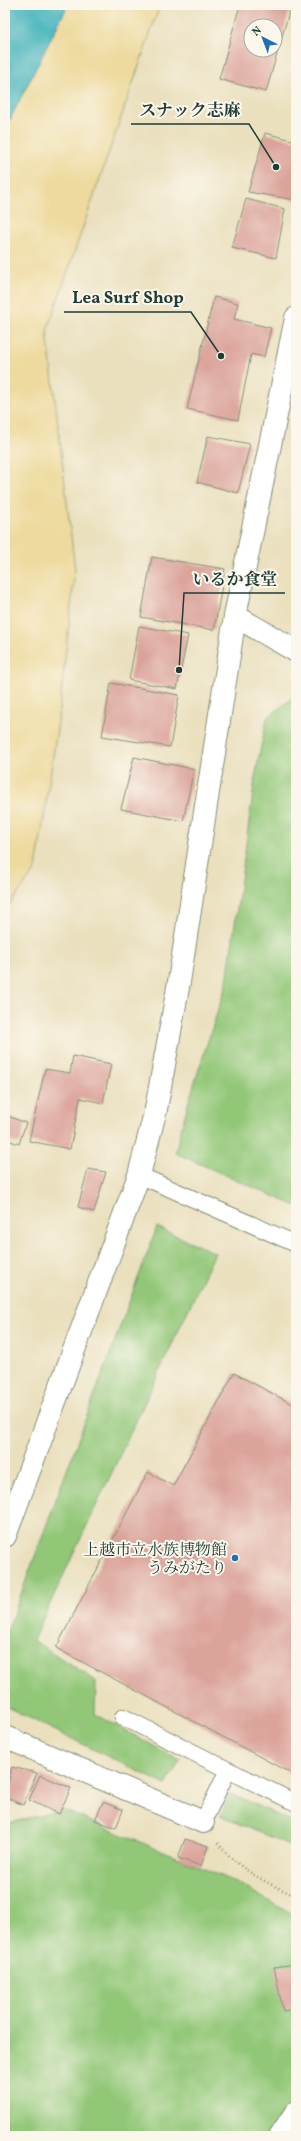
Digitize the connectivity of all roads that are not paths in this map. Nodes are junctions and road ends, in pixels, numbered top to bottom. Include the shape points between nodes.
1 (296, 318) edge
2 (292, 357) edge
3 (235, 616) junction
4 (296, 651) edge
5 (139, 1175) junction
6 (296, 1244) edge
7 (5, 1536) edge
8 (123, 1718) dead end
9 (5, 1737) edge
10 (228, 1770) junction
11 (296, 1803) edge
12 (203, 1822) joint
13 (296, 2112) edge
14 (280, 2136) edge

1 - 2 street
2 - 3 street
3 - 4 street
3 - 5 street via 179,982 156,1109
5 - 6 lane
5 - 7 street
8 - 10 lane
9 - 12 street
10 - 11 lane
10 - 12 lane
13 - 14 street

